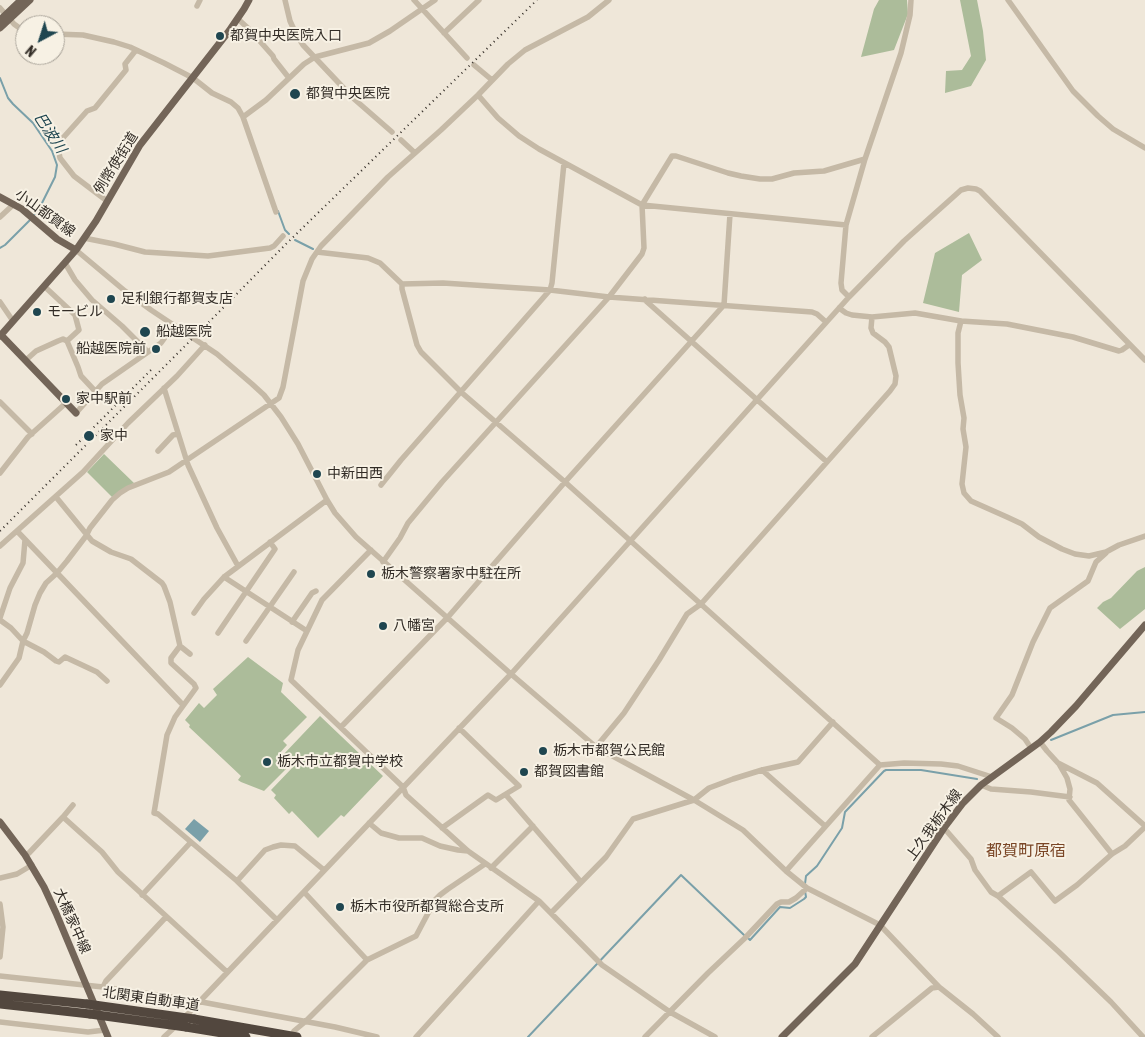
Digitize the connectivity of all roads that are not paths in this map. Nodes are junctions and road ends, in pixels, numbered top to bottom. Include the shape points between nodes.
1 (21, 0) edge
2 (30, 0) edge
3 (249, 0) edge
4 (285, 0) edge
5 (414, 0) edge
6 (435, 0) edge
7 (479, 0) edge
8 (610, 0) edge
9 (911, 0) edge
10 (1008, 0) edge
11 (0, 8) edge
12 (422, 9) junction
13 (5, 18) edge
14 (238, 19) junction
15 (0, 28) edge
16 (444, 33) junction
17 (65, 34) edge
18 (136, 50) junction
19 (315, 57) junction
20 (467, 58) dead end
21 (474, 65) dead end
22 (193, 78) junction
23 (289, 78) junction
24 (492, 80) junction
25 (478, 95) junction
26 (243, 118) junction
27 (392, 132) dead end
28 (401, 140) dead end
29 (1145, 148) edge
30 (415, 153) junction
31 (865, 159) junction
32 (564, 163) junction
33 (0, 197) edge
34 (107, 201) junction
35 (14, 204) junction
36 (642, 204) junction
37 (276, 212) dead end
38 (730, 214) junction
39 (0, 217) edge
40 (846, 225) junction
41 (283, 236) dead end
42 (84, 238) junction
43 (76, 250) junction
44 (317, 252) junction
45 (65, 263) junction
46 (402, 284) junction
47 (44, 286) junction
48 (550, 290) junction
49 (609, 297) junction
50 (848, 297) junction
51 (645, 299) junction
52 (0, 302) edge
53 (724, 305) junction
54 (839, 308) junction
55 (872, 317) junction
56 (14, 321) junction
57 (961, 321) junction
58 (826, 322) junction
59 (174, 325) junction
60 (1, 335) edge
61 (67, 341) junction
62 (692, 342) junction
63 (1129, 344) junction
64 (205, 346) junction
65 (148, 352) junction
66 (26, 360) junction
67 (1145, 360) edge
68 (164, 388) junction
69 (95, 391) junction
70 (461, 392) junction
71 (757, 400) junction
72 (0, 402) edge
73 (66, 403) junction
74 (271, 404) junction
75 (76, 413) joint
76 (495, 422) junction
77 (32, 434) junction
78 (178, 434) junction
79 (158, 451) dead end
80 (186, 460) junction
81 (827, 462) junction
82 (0, 474) edge
83 (565, 482) junction
84 (381, 485) dead end
85 (56, 497) junction
86 (327, 500) junction
87 (17, 531) junction
88 (86, 536) junction
89 (1145, 536) edge
90 (25, 540) junction
91 (630, 541) junction
92 (270, 542) junction
93 (0, 546) edge
94 (371, 550) junction
95 (1106, 552) junction
96 (383, 562) junction
97 (238, 566) junction
98 (294, 572) dead end
99 (57, 573) junction
100 (224, 577) junction
101 (316, 591) dead end
102 (246, 592) junction
103 (701, 604) junction
104 (270, 607) junction
105 (194, 613) dead end
106 (448, 617) junction
107 (0, 619) edge
108 (292, 622) junction
109 (1145, 624) edge
110 (307, 631) junction
111 (218, 632) dead end
112 (23, 640) junction
113 (246, 641) dead end
114 (180, 646) junction
115 (190, 654) dead end
116 (511, 674) junction
117 (107, 681) dead end
118 (0, 685) edge
119 (183, 705) junction
120 (833, 722) junction
121 (341, 727) junction
122 (459, 728) junction
123 (1040, 742) junction
124 (596, 747) junction
125 (1031, 748) junction
126 (1058, 763) junction
127 (880, 765) junction
128 (762, 770) junction
129 (992, 777) junction
130 (981, 785) junction
131 (403, 787) junction
132 (506, 795) junction
133 (1070, 797) junction
134 (694, 800) junction
135 (73, 805) dead end
136 (63, 817) junction
137 (0, 822) edge
138 (369, 823) junction
139 (533, 826) junction
140 (825, 826) junction
141 (1145, 827) edge
142 (442, 828) junction
143 (944, 828) junction
144 (191, 842) junction
145 (468, 851) junction
146 (1112, 854) junction
147 (25, 856) junction
148 (485, 864) junction
149 (32, 865) junction
150 (491, 868) junction
151 (324, 870) junction
152 (786, 872) junction
153 (0, 878) edge
154 (237, 881) junction
155 (582, 882) junction
156 (808, 888) junction
157 (304, 892) junction
158 (142, 895) junction
159 (998, 896) junction
160 (539, 901) junction
161 (0, 904) edge
162 (551, 913) junction
163 (166, 917) junction
164 (277, 920) junction
165 (880, 925) junction
166 (0, 957) edge
167 (367, 960) junction
168 (227, 972) junction
169 (0, 976) edge
170 (86, 985) junction
171 (103, 987) junction
172 (939, 987) junction
173 (0, 995) edge
174 (199, 1002) junction
175 (0, 1004) edge
176 (670, 1012) junction
177 (306, 1021) junction
178 (0, 1022) edge
179 (106, 1034) edge
180 (296, 1034) edge
181 (168, 1036) edge
182 (246, 1037) edge
183 (377, 1037) edge
184 (416, 1037) edge
185 (644, 1037) edge
186 (715, 1037) edge
187 (782, 1037) edge
188 (872, 1037) edge
189 (998, 1037) edge
190 (1144, 1037) edge

1 - 13 main road
2 - 13 main road
3 - 14 main road, 例幣使街道
4 - 19 street via 296,34
5 - 12 street
6 - 12 street
7 - 16 street
8 - 24 street via 581,21 525,50
9 - 31 street via 901,53
10 - 29 street via 1073,91 1113,129
11 - 13 street
12 - 16 street
12 - 19 street via 369,43
13 - 15 main road
14 - 22 main road, 例幣使街道
14 - 23 street
16 - 20 street
17 - 18 street via 83,35
18 - 22 street
18 - 34 street via 125,64 126,70 95,108 87,111 57,142 60,158 74,176
19 - 23 street
19 - 27 street
21 - 24 street
22 - 26 street via 212,93 231,102
22 - 34 main road, 例幣使街道 via 140,146
23 - 26 street
24 - 25 street
25 - 30 street
25 - 32 street via 519,136
26 - 37 street
28 - 30 street
30 - 44 street
31 - 36 street via 824,171 760,179 734,175 672,156
31 - 40 street
32 - 36 street
32 - 48 street
33 - 35 main road, 小山都賀線
34 - 42 main road, 例幣使街道
35 - 39 street
35 - 43 main road, 小山都賀線
36 - 38 street
36 - 49 street via 642,254
38 - 40 street
38 - 53 street
40 - 50 street via 841,283
41 - 42 street via 270,248 208,256 145,252
42 - 43 main road, 例幣使街道
43 - 45 main road, 例幣使街道
43 - 59 street via 125,291
44 - 46 street via 368,258 380,263
44 - 74 street via 303,281 283,387 279,398
45 - 47 main road, 例幣使街道
45 - 65 street via 92,300
46 - 48 street via 443,283
46 - 70 street via 417,345
47 - 56 main road, 例幣使街道
47 - 61 street via 75,315 79,330
48 - 49 street
48 - 70 street
49 - 51 street
49 - 76 street
50 - 54 street
50 - 63 street via 930,217 961,190 972,188 980,191
51 - 53 street
51 - 62 street
52 - 56 street
53 - 58 street via 812,312
53 - 62 street
54 - 55 street via 849,315
54 - 58 street
55 - 57 street via 915,313
55 - 81 street via 873,333 889,347 895,384
56 - 60 main road, 例幣使街道
57 - 63 street via 1007,324 1056,333 1119,351
57 - 95 street via 958,363 966,447 964,494 971,501 1007,516 1062,549 1088,556
58 - 71 street
59 - 64 street
59 - 65 street via 161,343
60 - 66 main road
61 - 66 street via 58,340
61 - 69 street via 80,376
62 - 71 street
62 - 83 street
63 - 67 street
64 - 68 street
64 - 74 street via 232,366
65 - 69 street
66 - 73 main road
68 - 78 street
68 - 85 street
69 - 75 street
70 - 76 street
70 - 84 street
71 - 81 street
71 - 91 street
72 - 77 street
73 - 75 main road
73 - 77 street
74 - 80 street
74 - 86 street via 291,431
76 - 83 street
76 - 96 street via 408,522
77 - 82 street
78 - 79 street
78 - 80 street
80 - 88 street via 170,472 120,493
80 - 97 street
81 - 103 street
83 - 91 street
83 - 106 street
85 - 87 street
85 - 88 street
86 - 92 street
86 - 94 street via 344,524
87 - 90 street
87 - 93 street
88 - 99 street
88 - 114 street via 104,549 131,559 162,583
89 - 95 street
90 - 99 street
90 - 107 street via 23,563 10,588
91 - 103 street
91 - 116 street
92 - 97 street
92 - 102 street via 275,549
94 - 96 street
94 - 110 street via 324,597
95 - 125 street via 1096,562 1088,581 1050,608 1012,695 996,718 1025,739
96 - 106 street
97 - 100 street
98 - 104 street
99 - 112 street via 40,593
99 - 119 street
100 - 102 street
100 - 105 street
101 - 108 street via 312,592
102 - 104 street
102 - 111 street
103 - 120 street
103 - 124 street via 686,614 624,713
104 - 108 street
104 - 113 street
106 - 116 street
106 - 121 street
107 - 112 street
108 - 110 street
109 - 123 main road, 上久我栃木線 via 1076,706
110 - 121 street via 298,650 291,680
112 - 117 street via 56,661 65,657 97,672
112 - 118 street via 19,658
114 - 115 street
114 - 119 street via 171,663 196,688
116 - 122 street
116 - 124 street
119 - 144 street via 168,734 154,813
120 - 127 street
120 - 128 street via 798,762
121 - 131 street
122 - 131 street
122 - 132 street via 520,786
123 - 125 main road, 上久我栃木線
123 - 126 street
124 - 134 street
125 - 129 main road, 上久我栃木線
126 - 133 street via 1067,778
126 - 141 street via 1097,783
127 - 129 street via 941,764
127 - 140 street
128 - 134 street via 709,788
128 - 140 street
129 - 130 main road, 上久我栃木線
130 - 133 street via 991,789
130 - 143 main road, 上久我栃木線 via 963,802
131 - 138 street
131 - 142 street via 406,794
132 - 139 street
132 - 142 street via 496,800 488,795
133 - 146 street via 1069,800
134 - 152 street via 743,830
134 - 155 street via 633,819 606,857
135 - 136 street
136 - 147 street
136 - 158 street
137 - 147 main road, 大橋家中線
138 - 145 street via 381,833 399,838 422,838 440,846
138 - 151 street
139 - 150 street
139 - 155 street
140 - 152 street
141 - 146 street
142 - 145 street
143 - 159 street
143 - 165 main road, 上久我栃木線
144 - 154 street
144 - 158 street
145 - 148 street
146 - 159 street via 1055,901 1031,872
147 - 149 main road, 大橋家中線
148 - 150 street
148 - 167 street via 435,900 416,936
149 - 153 street via 17,874
149 - 170 main road, 大橋家中線
150 - 160 street
151 - 154 street via 294,846 282,845 266,850
151 - 157 street
152 - 156 street
154 - 164 street
155 - 162 street
156 - 165 street
156 - 176 street via 789,902 777,904
157 - 164 street
157 - 167 street
158 - 163 street
159 - 190 street via 1060,952
160 - 162 street
160 - 184 street
161 - 166 street via 3,927
162 - 176 street via 602,965
163 - 168 street
163 - 171 street
164 - 168 street
165 - 172 street
165 - 187 main road, 上久我栃木線 via 855,964
167 - 177 street
168 - 174 street
169 - 170 street
170 - 171 street
170 - 179 main road, 大橋家中線
171 - 174 street
172 - 188 street via 932,988
172 - 189 street
173 - 180 highway, 北関東自動車道, bridge
174 - 177 street
174 - 181 street
175 - 182 highway, 北関東自動車道, bridge
176 - 185 street
176 - 186 street
177 - 180 street
177 - 183 street
178 - 179 street

